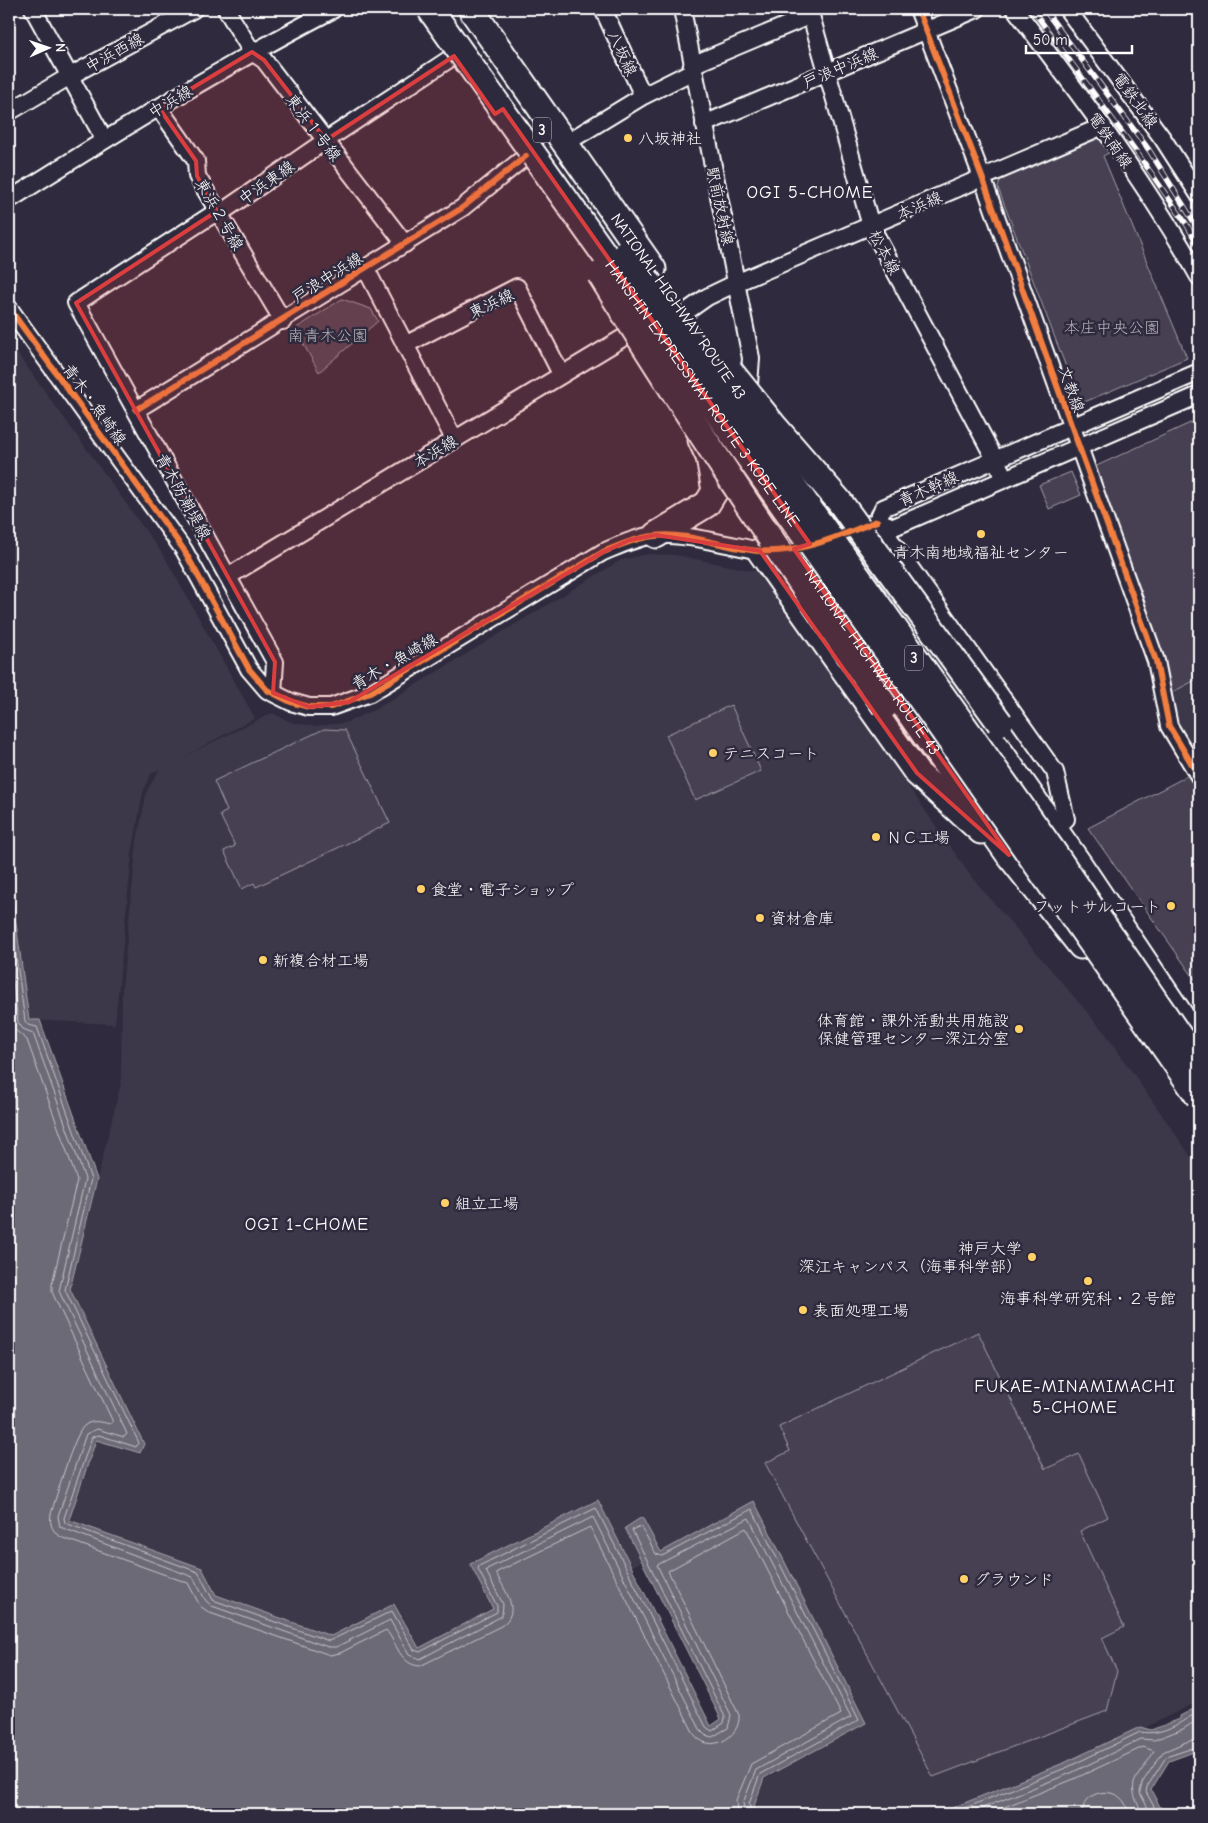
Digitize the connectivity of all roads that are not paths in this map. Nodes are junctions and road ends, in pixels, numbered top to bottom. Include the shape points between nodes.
1 (33, 9) edge
2 (194, 9) edge
3 (226, 9) edge
4 (334, 9) edge
5 (420, 9) edge
6 (430, 9) edge
7 (456, 9) edge
8 (471, 9) edge
9 (603, 9) edge
10 (682, 9) edge
11 (918, 9) edge
12 (977, 9) edge
13 (1015, 9) edge
14 (1067, 9) edge
15 (810, 12) edge
16 (926, 31) junction
17 (252, 52) junction
18 (454, 56) junction
19 (692, 68) junction
20 (826, 73) junction
21 (70, 76) junction
22 (644, 96) junction
23 (159, 108) junction
24 (9, 112) edge
25 (704, 124) junction
26 (1103, 126) junction
27 (104, 139) junction
28 (325, 140) junction
29 (566, 143) junction
30 (526, 149) junction
31 (982, 176) junction
32 (1199, 195) edge
33 (9, 200) edge
34 (219, 214) junction
35 (871, 226) junction
36 (405, 244) junction
37 (627, 252) junction
38 (366, 269) junction
39 (1199, 276) edge
40 (736, 283) junction
41 (76, 303) joint
42 (9, 308) edge
43 (683, 314) junction
44 (283, 320) junction
45 (641, 327) junction
46 (405, 345) junction
47 (670, 371) junction
48 (1199, 372) edge
49 (562, 374) junction
50 (1199, 396) edge
51 (747, 405) junction
52 (136, 410) junction
53 (1070, 426) junction
54 (454, 439) junction
55 (1078, 447) junction
56 (996, 458) junction
57 (1005, 478) junction
58 (877, 521) junction
59 (847, 534) junction
60 (656, 535) junction
61 (794, 549) junction
62 (760, 551) junction
63 (229, 576) junction
64 (273, 693) junction
65 (1199, 776) edge
66 (1066, 819) junction
67 (1009, 855) junction
68 (1079, 864) junction
69 (1198, 1039) edge
70 (1199, 1065) edge
71 (1199, 1097) edge
72 (1199, 1110) edge

1 - 21 street
2 - 21 street, 中浜西線
3 - 17 street, 東浜１号線
4 - 17 street, 中浜線
5 - 18 highway, NATIONAL HIGHWAY ROUTE 43
6 - 30 highway, HANSHIN EXPRESSWAY ROUTE 3 KOBE LINE / 3, bridge
7 - 37 highway, HANSHIN EXPRESSWAY ROUTE 3 KOBE LINE / 3
8 - 29 highway, NATIONAL HIGHWAY ROUTE 43
9 - 22 street, 八坂線
10 - 19 street, 駅前放射線
11 - 16 street, 文教線
12 - 16 street, 戸浪中浜線
13 - 26 street, 電鉄南線
14 - 32 street, 電鉄北線 via 1163,138
15 - 19 street
15 - 20 street, 松本線
16 - 20 street, 戸浪中浜線
16 - 31 street, 文教線
17 - 23 street, 中浜線
17 - 28 street, 東浜１号線 via 264,60
18 - 28 street, 中浜東線
18 - 30 highway, NATIONAL HIGHWAY ROUTE 43
19 - 22 street
19 - 25 street, 駅前放射線
20 - 25 street, 戸浪中浜線
20 - 35 street, 松本線
21 - 24 street, 中浜西線
21 - 27 street
22 - 29 street
23 - 27 street, 中浜線
23 - 34 street, 東浜２号線 via 196,161 197,176
25 - 40 street, 駅前放射線
26 - 31 street, 本浜線
26 - 39 street, 電鉄南線
27 - 33 street, 中浜線
28 - 34 street, 中浜東線
28 - 36 street, 東浜１号線
29 - 43 highway, NATIONAL HIGHWAY ROUTE 43
30 - 36 street, 戸浪中浜線 via 462,208
30 - 45 highway, NATIONAL HIGHWAY ROUTE 43
30 - 67 highway, bridge via 666,382 783,558 885,706
30 - 71 highway, HANSHIN EXPRESSWAY ROUTE 3 KOBE LINE / 3, bridge via 942,729
31 - 35 street, 本浜線
31 - 53 street, 文教線
34 - 41 street, 中浜東線 via 210,216
34 - 44 street, 東浜２号線
35 - 40 street, 本浜線
35 - 56 street, 松本線
36 - 38 street, 戸浪中浜線
37 - 66 highway, bridge via 696,326 774,427 839,502
37 - 70 highway, HANSHIN EXPRESSWAY ROUTE 3 KOBE LINE / 3, bridge via 1052,850
38 - 44 street, 戸浪中浜線
38 - 46 street
40 - 43 street, 本浜線 via 707,297
40 - 51 street, 駅前放射線 via 751,358
41 - 52 street, 青木防潮堤線
42 - 64 street, 青木・魚崎線 via 184,550 249,669
43 - 51 highway, NATIONAL HIGHWAY ROUTE 43
44 - 52 street, 戸浪中浜線
45 - 47 highway, NATIONAL HIGHWAY ROUTE 43
45 - 49 street, 本浜線
46 - 49 street, 東浜線 via 517,287
46 - 54 street
47 - 60 highway via 709,457 714,491 707,504
47 - 61 highway, NATIONAL HIGHWAY ROUTE 43
48 - 53 street, 青木幹線
49 - 54 street, 本浜線
50 - 55 street, 青木幹線
51 - 59 highway, NATIONAL HIGHWAY ROUTE 43
52 - 63 street, 青木防潮堤線
53 - 55 street, 文教線
53 - 56 street, 青木幹線
54 - 63 street, 本浜線
55 - 57 street, 青木幹線
55 - 65 street, 文教線 via 1156,661 1169,726
56 - 57 street, 松本線
56 - 58 street, 青木幹線 via 883,508
57 - 58 street, 青木幹線 via 894,527
58 - 59 street, 青木・魚崎線
58 - 66 street via 1055,772
59 - 61 street, 青木・魚崎線
59 - 68 highway, NATIONAL HIGHWAY ROUTE 43
60 - 62 street, 青木・魚崎線
60 - 64 street, 青木・魚崎線 via 630,540 604,552 370,693 349,702 331,707 310,707
61 - 62 street, 青木・魚崎線
61 - 67 highway, NATIONAL HIGHWAY ROUTE 43
62 - 67 highway via 917,773
63 - 64 street, 青木防潮堤線 via 275,662
66 - 68 highway
67 - 72 highway, NATIONAL HIGHWAY ROUTE 43 via 1120,996
68 - 69 highway, NATIONAL HIGHWAY ROUTE 43

